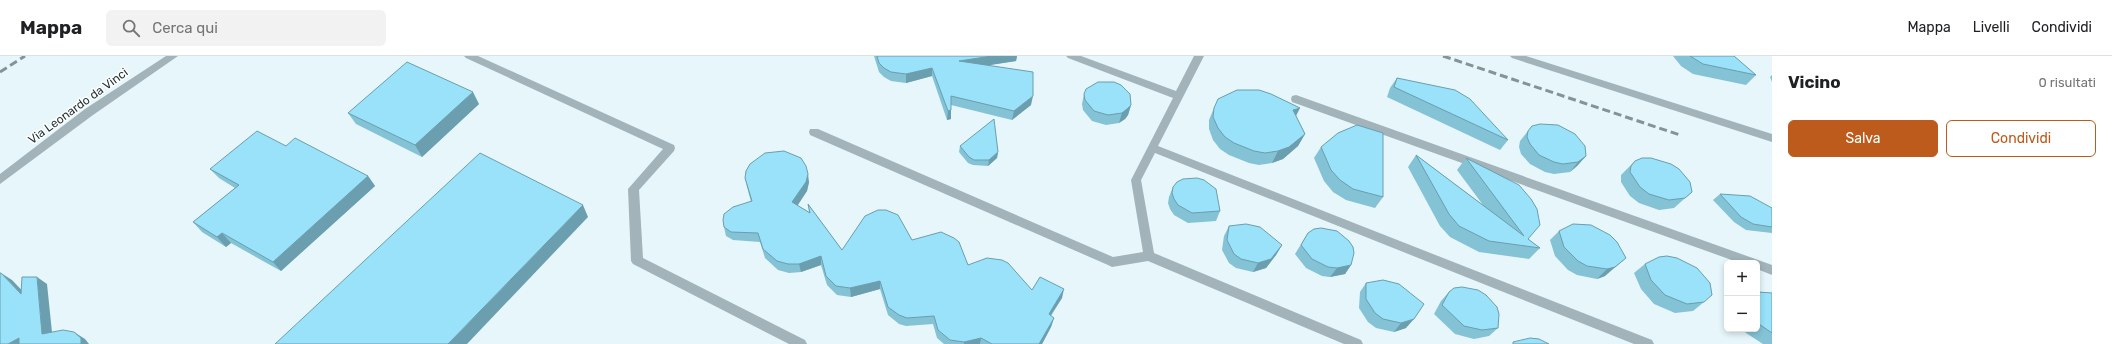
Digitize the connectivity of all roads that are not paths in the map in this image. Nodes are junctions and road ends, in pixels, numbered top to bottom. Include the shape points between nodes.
1 (173, 56) edge
2 (469, 56) edge
3 (1071, 56) edge
4 (1199, 56) edge
5 (1514, 56) edge
6 (1178, 96) junction
7 (1296, 99) dead end
8 (814, 132) dead end
9 (1772, 138) edge
10 (1152, 148) junction
11 (0, 180) edge
12 (1149, 256) junction
13 (1746, 260) edge
14 (1760, 265) edge
15 (1772, 270) edge
16 (801, 344) edge
17 (1357, 344) edge
18 (1648, 344) edge

1 - 11 street, Via Leonardo da Vinci via 89,112
2 - 16 street via 670,148 633,189 637,260
3 - 6 street
4 - 6 street
5 - 9 street
6 - 10 street
7 - 13 street
8 - 12 street via 1112,262
10 - 12 street via 1136,180
10 - 18 street
12 - 17 street
14 - 15 street

